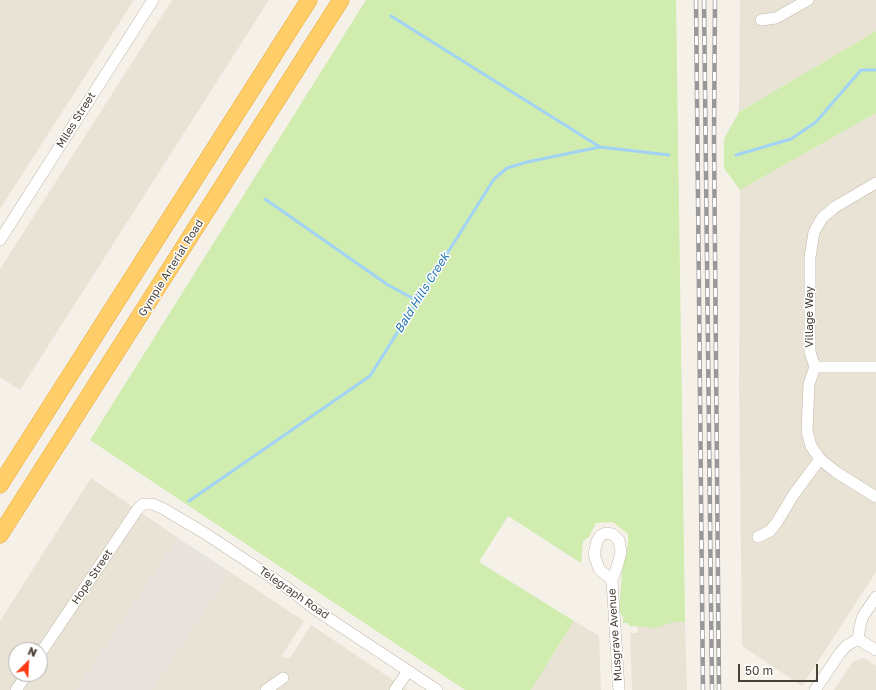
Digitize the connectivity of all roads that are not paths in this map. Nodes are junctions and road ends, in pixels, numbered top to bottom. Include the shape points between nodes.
1 (153, 0) edge
2 (309, 0) edge
3 (341, 0) edge
4 (808, 0) edge
5 (761, 20) dead end
6 (876, 183) edge
7 (0, 240) edge
8 (815, 367) junction
9 (876, 367) edge
10 (820, 459) junction
11 (0, 484) edge
12 (876, 497) edge
13 (147, 504) joint
14 (0, 535) edge
15 (758, 537) dead end
16 (612, 580) dead end
17 (876, 597) edge
18 (858, 639) junction
19 (48, 642) edge
20 (876, 650) edge
21 (408, 671) junction
22 (283, 678) dead end
23 (432, 689) edge
24 (266, 690) edge
25 (395, 690) edge
26 (619, 690) edge
27 (815, 690) edge

1 - 7 street, Miles Street
2 - 11 highway
3 - 14 highway, Gympie Arterial Road
4 - 5 street via 776,18
6 - 8 street, Village Way via 835,207 822,218 814,232 810,258 810,352
8 - 9 street
8 - 10 street via 809,384 807,432 811,446
10 - 12 street
10 - 15 street via 794,494 778,522 770,531
13 - 19 street, Hope Street via 143,504 135,512
13 - 21 street, Telegraph Road via 157,505 206,534
16 - 26 street, Musgrave Avenue
17 - 18 street via 863,616
18 - 20 street
18 - 27 street via 840,653
21 - 23 street, Telegraph Road
21 - 25 street
22 - 24 street

